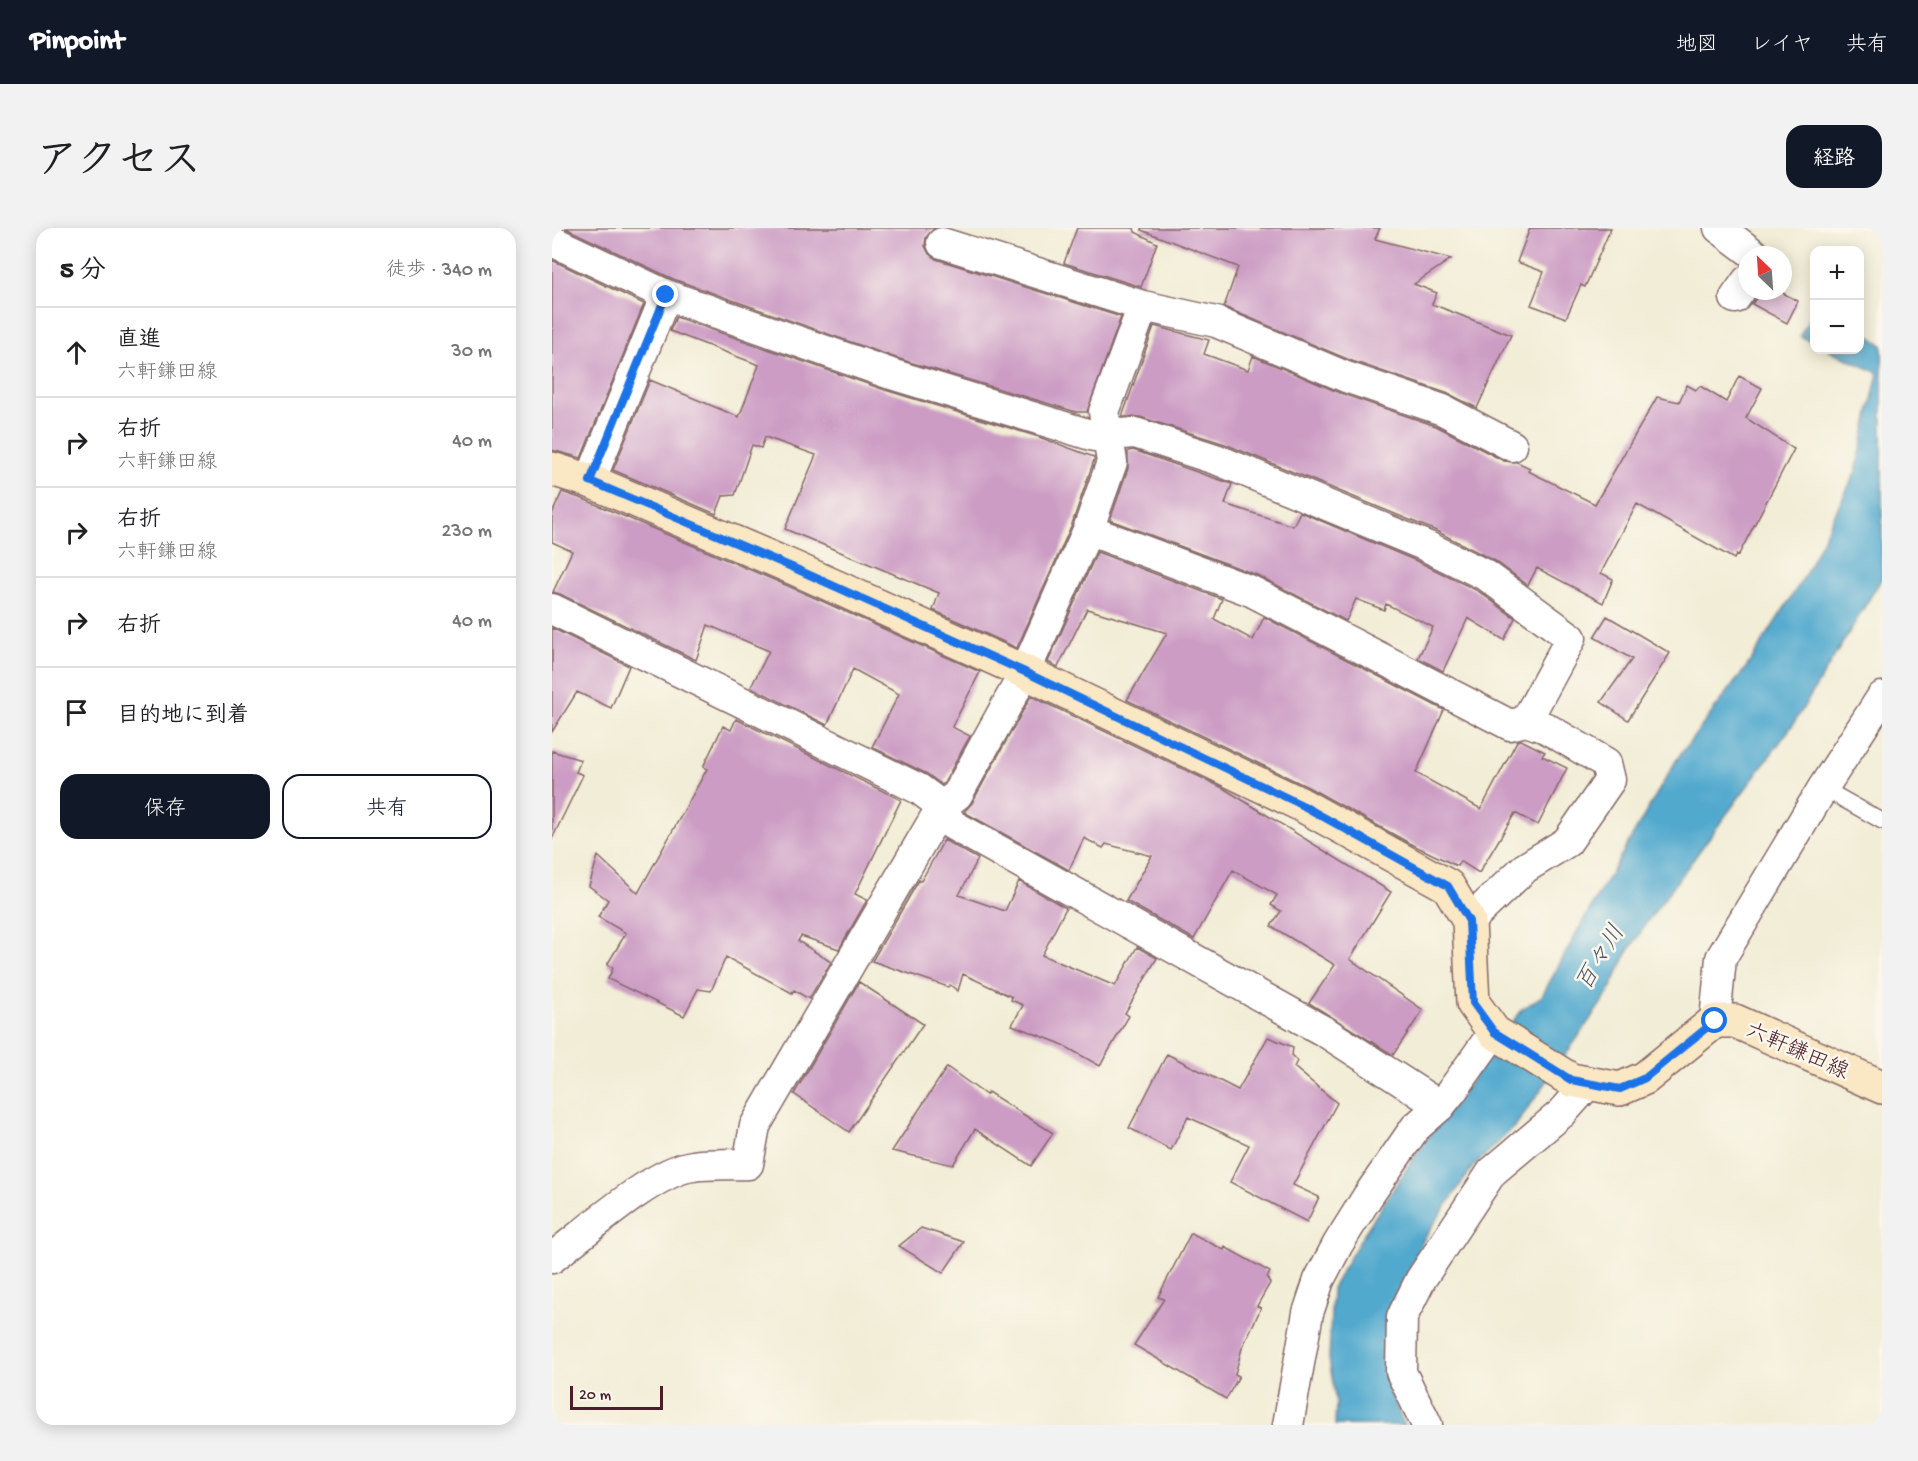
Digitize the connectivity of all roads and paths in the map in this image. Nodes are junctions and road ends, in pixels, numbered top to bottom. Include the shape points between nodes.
1 (1719, 228) edge
2 (552, 241) edge
3 (942, 243) dead end
4 (1743, 246) edge
5 (666, 295) junction
6 (1143, 306) junction
7 (1107, 435) junction
8 (1512, 446) dead end
9 (553, 471) edge
10 (590, 481) junction
11 (1088, 530) junction
12 (552, 609) edge
13 (1025, 672) junction
14 (1882, 697) edge
15 (1526, 721) junction
16 (1823, 788) junction
17 (942, 806) junction
18 (1882, 821) edge
19 (1469, 921) junction
20 (1715, 1021) junction
21 (1494, 1032) junction
22 (1579, 1082) junction
23 (1882, 1086) edge
24 (1440, 1106) junction
25 (552, 1258) edge
26 (1288, 1425) edge
27 (1427, 1425) edge

1 - 4 street
2 - 5 street
3 - 6 street
5 - 7 street via 891,374 1094,436
5 - 10 street
6 - 7 street via 1104,412
6 - 8 street via 1216,322 1346,377 1443,410
7 - 11 street via 1112,462
7 - 15 street via 1135,433 1218,460 1426,546 1487,576 1571,638
9 - 10 main road, 六軒鎌田線
10 - 13 main road, 六軒鎌田線
11 - 13 street
11 - 15 street via 1251,591 1510,725
12 - 17 street via 919,789
13 - 17 street via 957,795
13 - 19 main road, 六軒鎌田線 via 1300,804 1448,886
14 - 16 street
15 - 19 street via 1546,728 1606,764 1610,780 1567,842 1525,868
16 - 18 lane
16 - 20 street via 1721,958
17 - 24 street via 951,824 1327,1033
17 - 25 street via 755,1126 748,1164 691,1166 666,1176 632,1196
19 - 21 main road, 六軒鎌田線 via 1473,1003
20 - 22 main road, 六軒鎌田線 via 1645,1078 1620,1089
20 - 23 main road, 六軒鎌田線 via 1735,1020
21 - 22 main road, 六軒鎌田線
21 - 24 street
22 - 27 street via 1562,1113 1492,1172 1421,1279 1402,1317 1401,1372
24 - 26 street via 1415,1128 1338,1244 1319,1280 1308,1313

